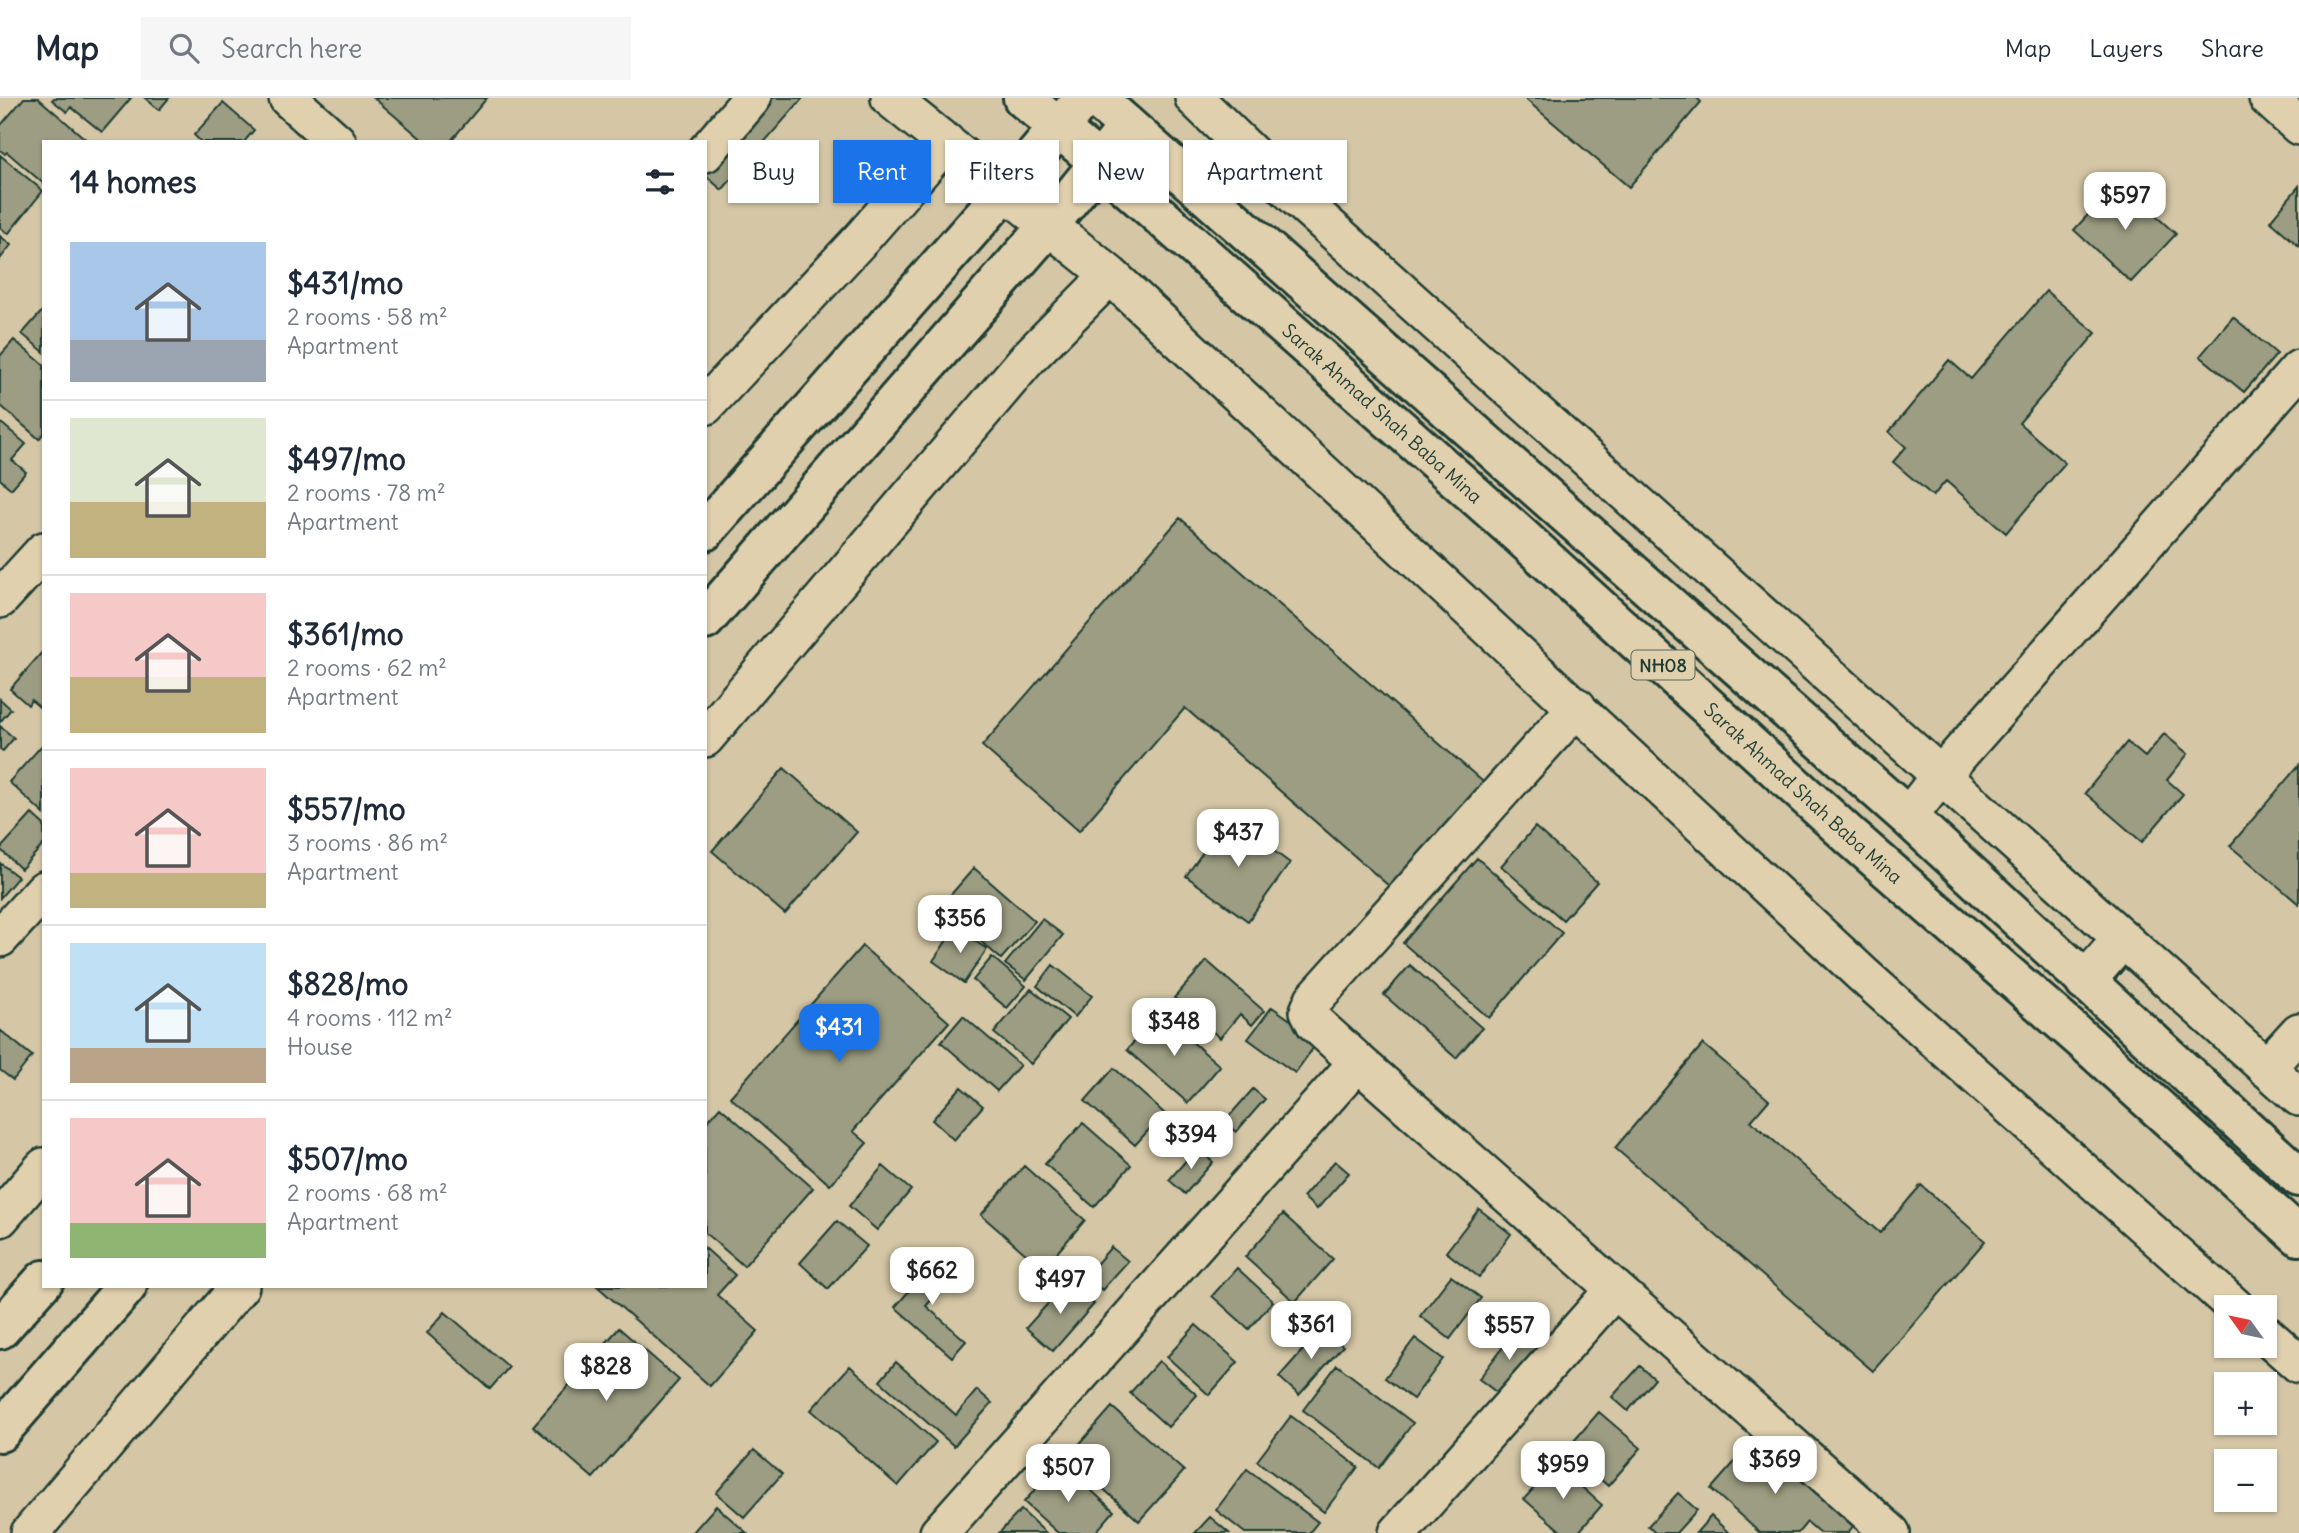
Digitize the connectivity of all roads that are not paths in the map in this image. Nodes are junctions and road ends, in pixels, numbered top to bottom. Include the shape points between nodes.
1 (288, 98) edge
2 (752, 98) edge
3 (891, 98) edge
4 (1023, 98) edge
5 (1084, 98) edge
6 (1096, 98) edge
7 (1194, 98) edge
8 (2268, 98) edge
9 (2299, 125) edge
10 (1128, 127) junction
11 (1057, 128) junction
12 (335, 140) edge
13 (1047, 140) edge
14 (1117, 140) edge
15 (945, 141) edge
16 (1073, 141) edge
17 (945, 143) edge
18 (707, 151) edge
19 (1073, 194) edge
20 (995, 203) edge
21 (1022, 203) edge
22 (1145, 203) edge
23 (1049, 225) junction
24 (1110, 275) junction
25 (2299, 369) edge
26 (707, 404) edge
27 (707, 529) edge
28 (42, 553) edge
29 (0, 599) edge
30 (707, 618) edge
31 (1577, 707) junction
32 (707, 736) edge
33 (1941, 775) junction
34 (1908, 817) junction
35 (42, 892) edge
36 (0, 938) edge
37 (2122, 939) junction
38 (2085, 982) junction
39 (2299, 1032) edge
40 (1358, 1062) junction
41 (2266, 1068) junction
42 (2299, 1097) edge
43 (42, 1169) edge
44 (2299, 1177) edge
45 (0, 1218) edge
46 (2299, 1236) edge
47 (42, 1282) edge
48 (125, 1288) edge
49 (238, 1288) edge
50 (1615, 1289) junction
51 (2222, 1295) edge
52 (0, 1329) edge
53 (2277, 1345) edge
54 (2299, 1364) edge
55 (0, 1432) edge
56 (1888, 1532) edge
57 (30, 1533) edge
58 (939, 1533) edge
59 (1398, 1533) edge

1 - 12 street
2 - 18 street
3 - 15 street
4 - 11 main road, Sarak Ahmad Shah Baba Mina / NH08
5 - 11 main road
6 - 10 main road, NH08
7 - 33 street via 1297,198
8 - 9 street
10 - 14 main road
10 - 34 main road, NH08
11 - 13 main road
11 - 16 main road, Sarak Ahmad Shah Baba Mina / NH08
17 - 26 street
19 - 23 main road
20 - 27 main road
21 - 23 street
22 - 46 main road, Sarak Ahmad Shah Baba Mina / NH08
23 - 24 street
23 - 30 main road
24 - 31 street
24 - 32 street via 1028,358
25 - 33 street
28 - 29 street
31 - 40 street via 1314,999 1309,1011 1315,1023
31 - 51 street via 1863,975
33 - 34 street
33 - 37 street
34 - 38 main road, NH08
35 - 36 street
37 - 38 main road
37 - 41 street
38 - 44 main road, NH08
39 - 41 street
40 - 50 street
40 - 58 street
41 - 42 street
43 - 45 street
47 - 52 main road
48 - 55 main road
49 - 57 street
50 - 56 street
50 - 59 street
53 - 54 street

